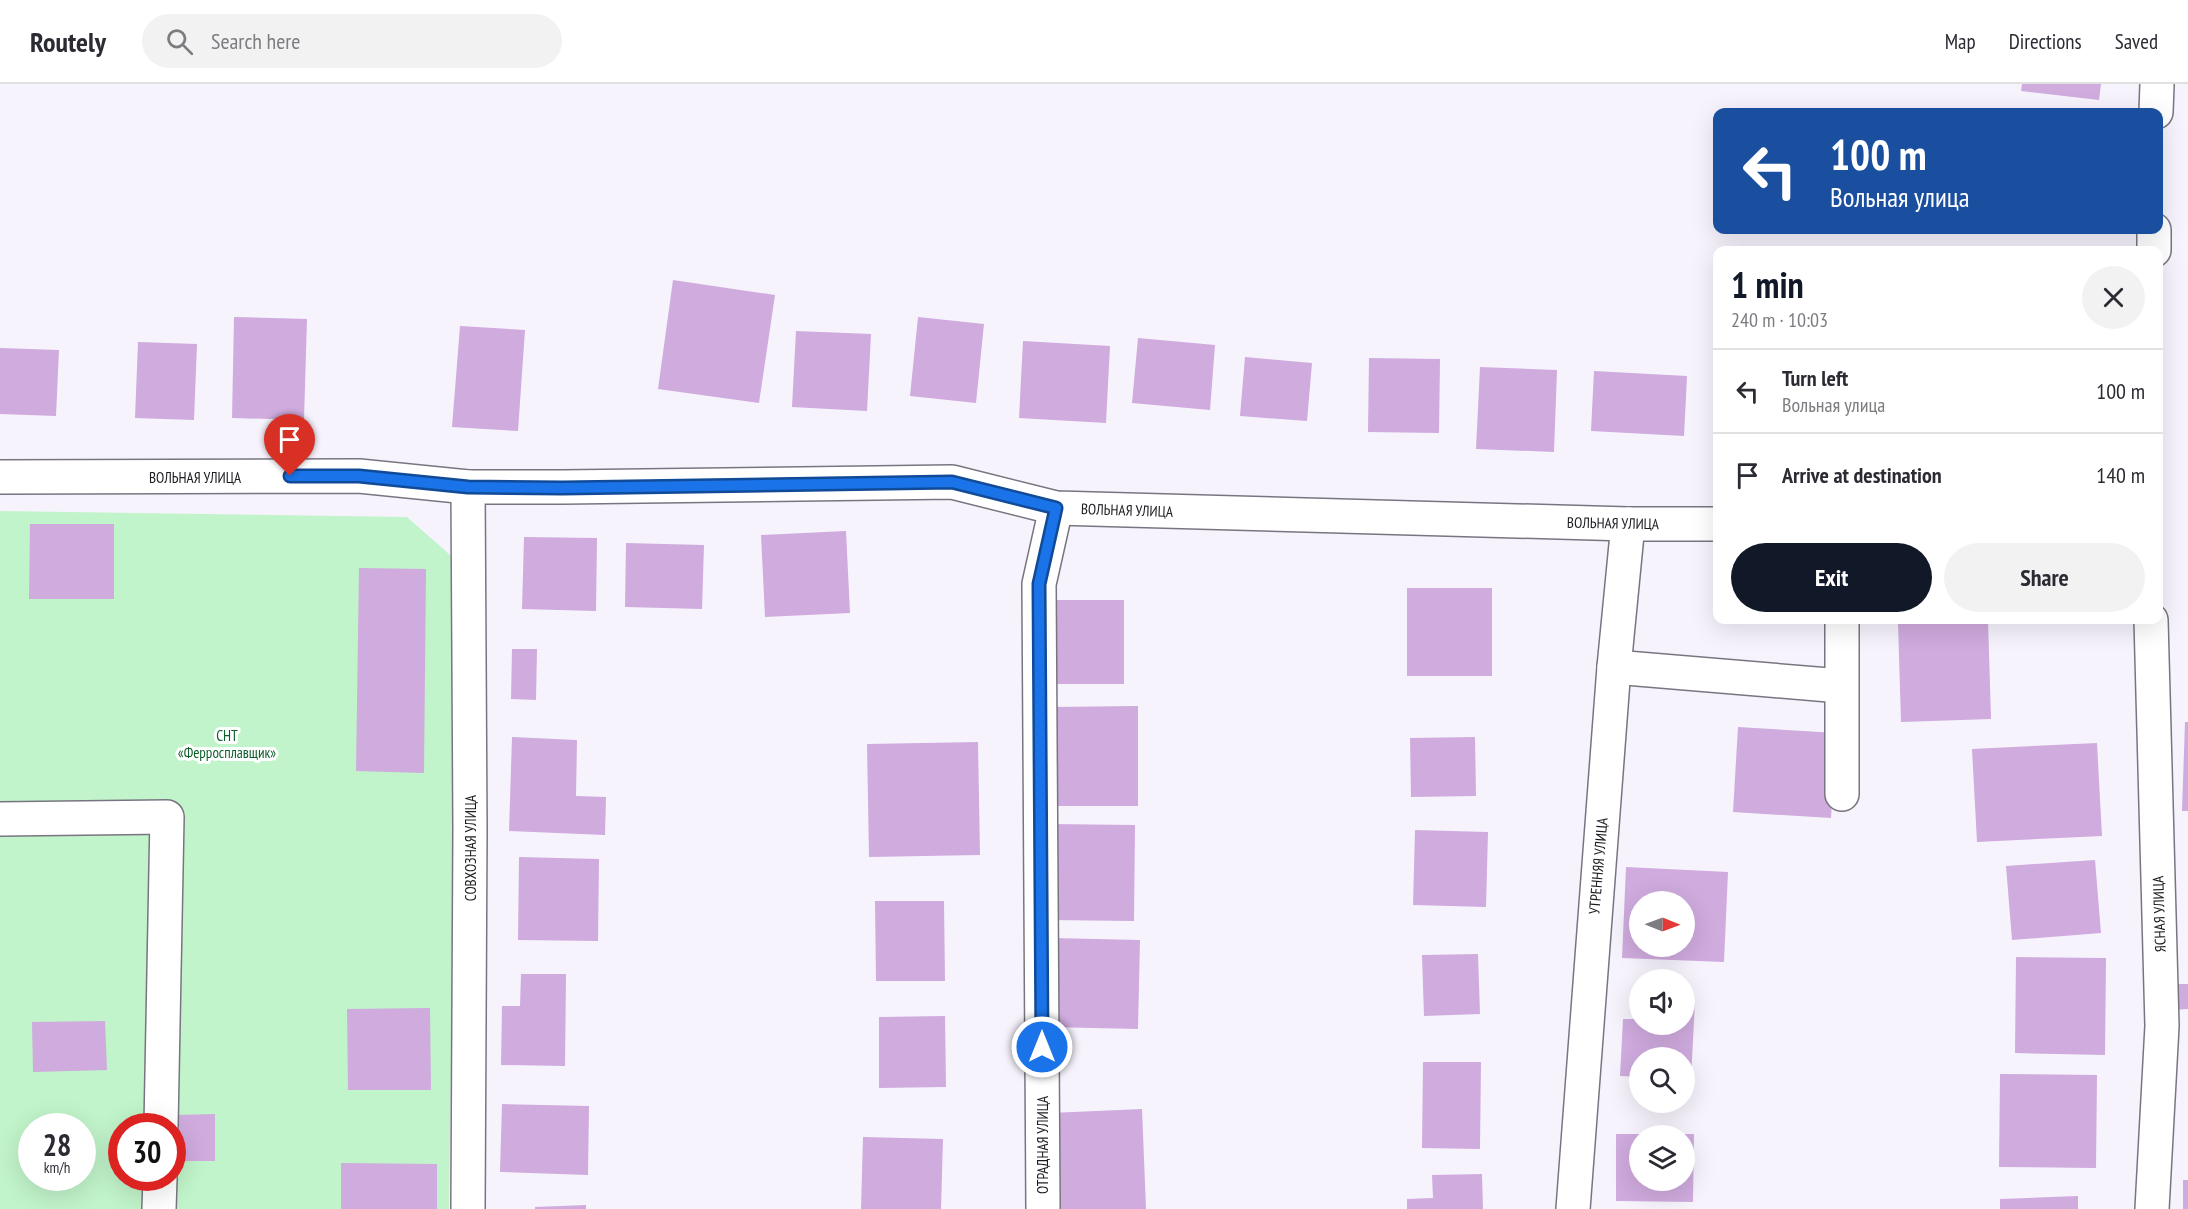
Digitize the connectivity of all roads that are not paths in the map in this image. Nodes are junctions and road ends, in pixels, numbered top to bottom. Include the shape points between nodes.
1 (2157, 84) edge
2 (2156, 108) edge
3 (0, 477) edge
4 (468, 487) junction
5 (1056, 508) junction
6 (1628, 524) junction
7 (1713, 524) edge
8 (1842, 624) edge
9 (2151, 624) edge
10 (1614, 666) junction
11 (1841, 686) junction
12 (1842, 794) dead end
13 (0, 819) edge
14 (161, 1113) edge
15 (160, 1191) edge
16 (159, 1209) edge
17 (468, 1209) edge
18 (1042, 1209) edge
19 (1573, 1209) edge
20 (2152, 1209) edge

1 - 2 street
3 - 4 street, ВОЛЬНАЯ УЛИЦА via 359,476
4 - 5 street, ВОЛЬНАЯ УЛИЦА via 952,482
4 - 17 street, СОВХОЗНАЯ УЛИЦА
5 - 6 street, ВОЛЬНАЯ УЛИЦА
5 - 18 street, ОТРАДНАЯ УЛИЦА via 1039,584
6 - 7 street, ВОЛЬНАЯ УЛИЦА
6 - 10 street, УТРЕННЯЯ УЛИЦА
8 - 11 street
9 - 20 street, ЯСНАЯ УЛИЦА via 2162,1026
10 - 11 street
10 - 19 street, УТРЕННЯЯ УЛИЦА
11 - 12 street
13 - 14 street via 167,817
15 - 16 street

